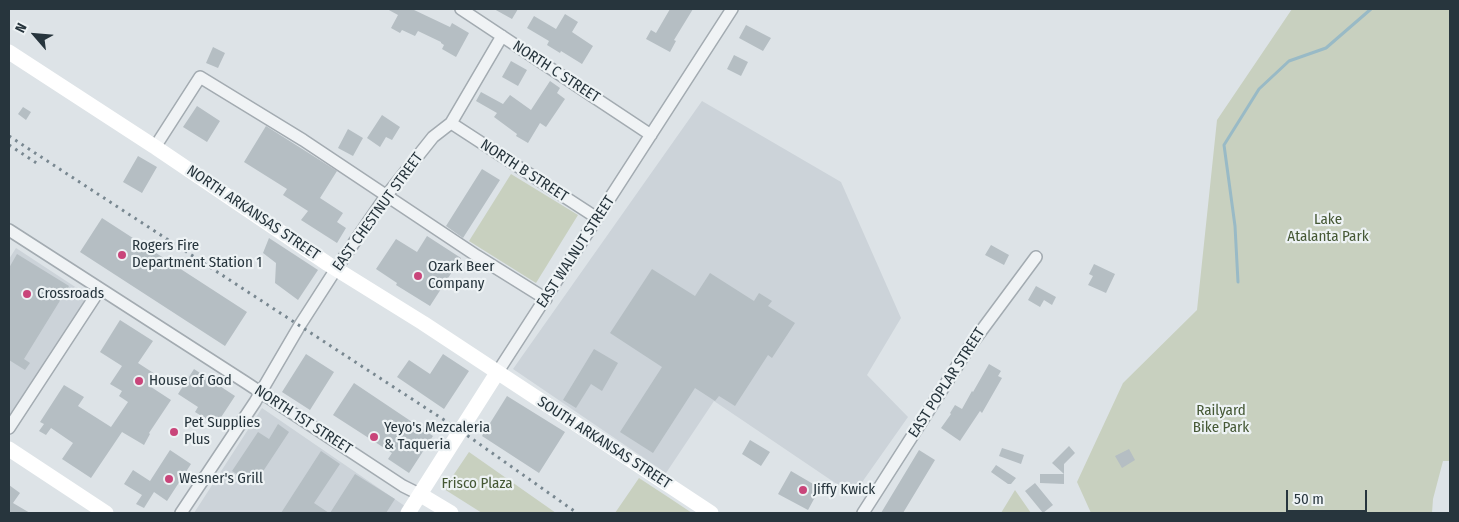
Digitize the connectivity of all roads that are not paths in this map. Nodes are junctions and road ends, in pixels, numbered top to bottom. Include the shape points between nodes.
1 (460, 9) edge
2 (732, 9) edge
3 (502, 36) junction
4 (9, 52) edge
5 (451, 123) junction
6 (651, 134) junction
7 (155, 147) junction
8 (386, 196) junction
9 (597, 218) junction
10 (9, 230) edge
11 (1036, 257) dead end
12 (336, 269) junction
13 (100, 289) junction
14 (546, 298) junction
15 (497, 373) junction
16 (260, 393) junction
17 (9, 428) edge
18 (9, 449) edge
19 (421, 495) junction
20 (106, 513) edge
21 (181, 513) edge
22 (408, 513) edge
23 (451, 513) edge
24 (711, 513) edge
25 (863, 513) edge

1 - 3 street, NORTH C STREET
2 - 6 street, EAST WALNUT STREET
3 - 5 street, EAST CHESTNUT STREET
3 - 6 street, NORTH C STREET
4 - 7 street, NORTH ARKANSAS STREET
5 - 8 street, EAST CHESTNUT STREET via 433,137
5 - 9 street, NORTH B STREET
6 - 9 street, EAST WALNUT STREET
7 - 8 street via 200,77
7 - 12 street, NORTH ARKANSAS STREET
8 - 12 street, EAST CHESTNUT STREET
8 - 14 street
9 - 14 street, EAST WALNUT STREET
10 - 13 street, NORTH 1ST STREET
11 - 25 street, EAST POPLAR STREET via 970,346
12 - 15 street, NORTH ARKANSAS STREET
12 - 16 street, EAST CHESTNUT STREET
13 - 16 street, NORTH 1ST STREET
13 - 17 street
14 - 15 street, EAST WALNUT STREET
15 - 19 street, EAST WALNUT STREET
15 - 24 street, SOUTH ARKANSAS STREET
16 - 19 street, NORTH 1ST STREET
16 - 21 street, EAST CHESTNUT STREET
18 - 20 street
19 - 22 street, EAST WALNUT STREET
19 - 23 street

